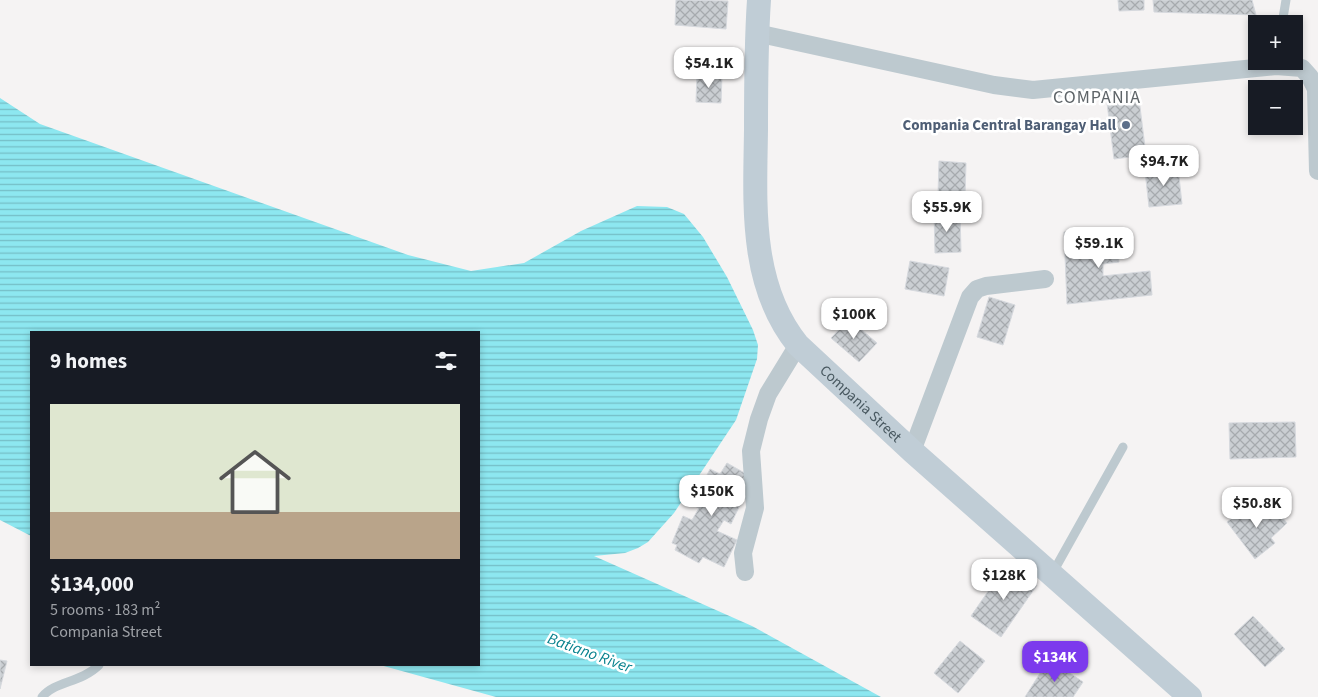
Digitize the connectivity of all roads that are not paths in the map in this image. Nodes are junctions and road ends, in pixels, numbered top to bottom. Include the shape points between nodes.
1 (759, 0) edge
2 (1286, 0) edge
3 (1284, 15) edge
4 (756, 33) junction
5 (1248, 67) edge
6 (1303, 69) edge
7 (1314, 77) edge
8 (1318, 141) edge
9 (1318, 171) edge
10 (1045, 279) dead end
11 (798, 346) junction
12 (1123, 447) dead end
13 (912, 451) junction
14 (745, 572) dead end
15 (1052, 575) junction
16 (98, 666) edge
17 (42, 697) edge
18 (1190, 697) edge

1 - 4 street, Compania Street
2 - 3 lane
4 - 5 street via 994,85 1033,90
4 - 11 street, Compania Street via 755,218 765,279 775,311
6 - 7 street
7 - 8 street
8 - 9 street
10 - 13 street via 986,286 977,289 970,297
11 - 13 street, Compania Street
11 - 14 street via 768,394 751,451 755,508 742,553
12 - 15 lane
13 - 15 street, Compania Street
15 - 18 street, Compania Street
16 - 17 lane via 90,674 54,687

